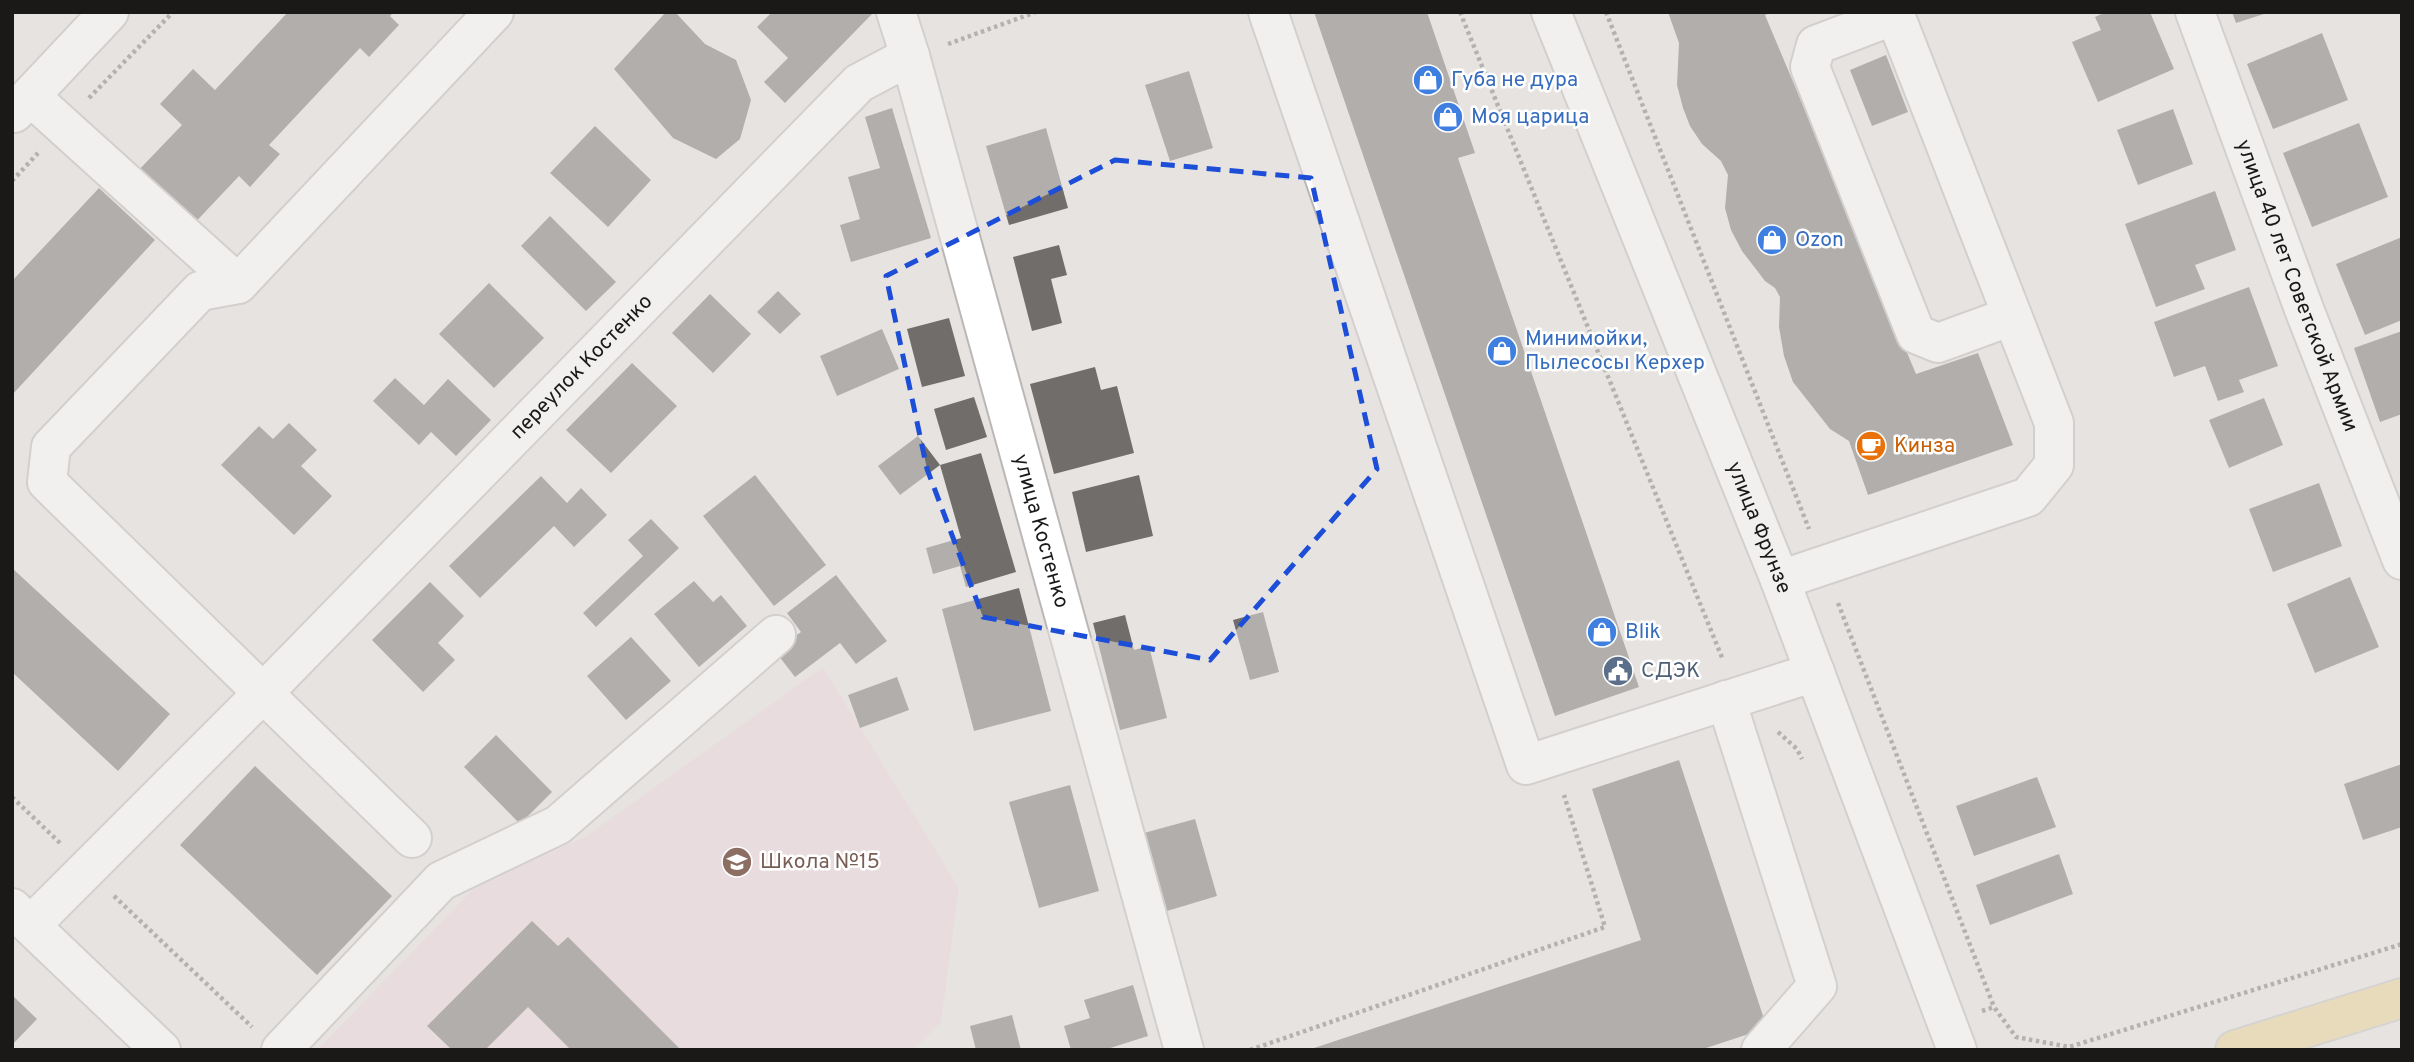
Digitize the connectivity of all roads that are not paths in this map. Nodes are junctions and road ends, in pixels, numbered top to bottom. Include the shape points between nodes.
1 (109, 12) edge
2 (494, 12) edge
3 (896, 12) edge
4 (1268, 12) edge
5 (1551, 12) edge
6 (2194, 12) edge
7 (1895, 13) edge
8 (910, 56) junction
9 (21, 105) edge
10 (238, 284) junction
11 (2012, 316) junction
12 (2402, 560) edge
13 (1780, 580) junction
14 (776, 635) dead end
15 (1815, 672) junction
16 (263, 693) junction
17 (1732, 698) junction
18 (412, 838) dead end
19 (22, 917) edge
20 (2402, 998) edge
21 (1952, 1036) edge
22 (268, 1040) edge
23 (161, 1050) edge
24 (1184, 1050) edge
25 (1761, 1050) edge
26 (2235, 1050) edge

1 - 9 street
2 - 10 street
3 - 8 street, улица Костенко
4 - 17 street via 1526,765
5 - 13 street, улица Фрунзе
6 - 12 street, улица 40 лет Советской Армии
7 - 11 street
7 - 11 street via 1816,45 1810,67 1916,334 1938,343
8 - 16 street, переулок Костенко via 859,83
8 - 24 street, улица Костенко
9 - 10 street
10 - 16 street via 200,291 51,447 47,482
11 - 13 street via 2054,424 2054,465 2028,497
13 - 15 street, улица Фрунзе
14 - 22 street via 558,825 441,881
15 - 17 street
15 - 21 street, улица Фрунзе
16 - 18 street
16 - 19 street, переулок Костенко via 87,870
17 - 25 street via 1817,986
19 - 23 street
20 - 26 main road

